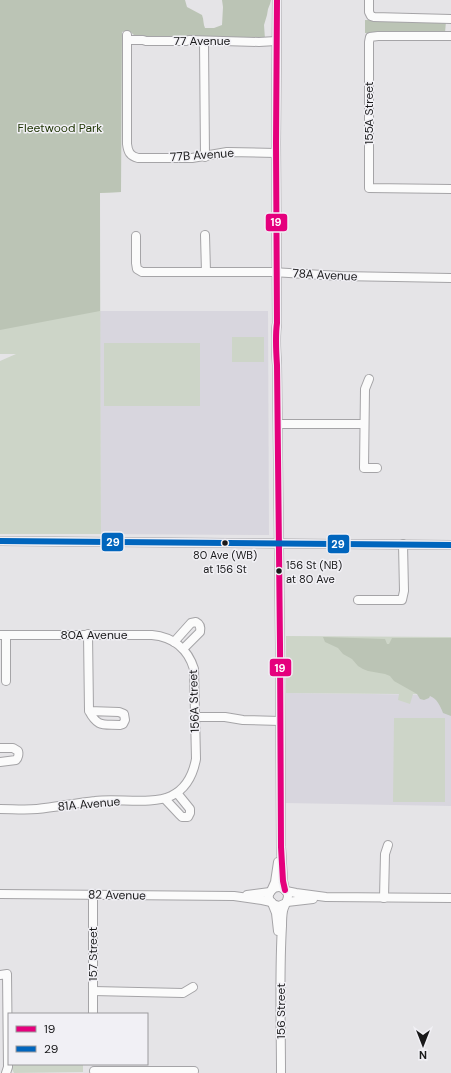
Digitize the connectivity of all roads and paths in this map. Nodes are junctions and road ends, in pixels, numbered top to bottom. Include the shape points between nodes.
1 (277, 0) edge
2 (369, 0) edge
3 (451, 19) edge
4 (451, 36) edge
5 (204, 41) junction
6 (276, 41) junction
7 (276, 153) junction
8 (130, 154) joint
9 (205, 157) junction
10 (451, 189) edge
11 (206, 235) dead end
12 (136, 236) dead end
13 (206, 272) junction
14 (277, 272) junction
15 (451, 278) edge
16 (369, 379) dead end
17 (278, 424) junction
18 (364, 424) junction
19 (377, 468) dead end
20 (0, 541) edge
21 (278, 543) junction
22 (403, 544) junction
23 (451, 545) edge
24 (358, 600) dead end
25 (88, 634) junction
26 (3, 635) edge
27 (174, 642) junction
28 (183, 649) junction
29 (6, 681) dead end
30 (89, 712) junction
31 (195, 717) junction
32 (280, 721) junction
33 (0, 748) edge
34 (0, 762) edge
35 (177, 793) junction
36 (165, 799) junction
37 (0, 809) edge
38 (388, 844) dead end
39 (281, 847) junction
40 (286, 890) junction
41 (270, 892) junction
42 (0, 894) edge
43 (93, 894) junction
44 (234, 896) junction
45 (326, 897) junction
46 (384, 898) junction
47 (451, 898) edge
48 (271, 903) junction
49 (286, 903) junction
50 (281, 949) junction
51 (4, 974) edge
52 (193, 987) dead end
53 (93, 991) junction
54 (93, 1013) edge
55 (94, 1069) edge
56 (194, 1071) dead end
57 (6, 1073) edge
58 (281, 1073) edge

1 - 6 street
2 - 3 street via 371,16 374,17
4 - 10 street, 155A Street via 378,36 370,37 369,42 369,188
5 - 6 street, 77 Avenue
5 - 8 street, 77 Avenue via 146,41 127,38
5 - 9 street
6 - 7 street
7 - 9 street, 77B Avenue via 227,152
7 - 14 street
8 - 9 street, 77B Avenue via 138,158
11 - 13 street
12 - 13 street, 78A Avenue via 137,269 142,272
13 - 14 street, 78A Avenue
14 - 15 street, 78A Avenue
14 - 17 street
16 - 18 street via 365,389
17 - 18 street
17 - 21 street
18 - 19 street via 364,468
20 - 21 street
21 - 22 street
21 - 32 street
22 - 23 street
22 - 24 street via 402,600
25 - 26 street, 80A Avenue
25 - 27 street, 80A Avenue via 157,635
25 - 30 street
26 - 29 street
27 - 28 street, 80A Avenue
27 - 28 street via 191,623 199,623 200,632
28 - 31 street, 156A Street via 194,669
30 - 30 street via 96,722 124,722 124,714 119,712
31 - 32 street
31 - 35 street, 156A Street via 194,768 187,783
32 - 39 street
33 - 34 street via 18,751 16,760
35 - 36 street, 81A Avenue
35 - 36 street via 190,809 188,817 182,817
36 - 37 street, 81A Avenue via 96,801 35,809
38 - 46 street via 385,854
39 - 40 street
39 - 41 street via 276,879
40 - 41 street via 277,887
40 - 45 street
40 - 49 street
41 - 44 street, 82 Avenue
41 - 48 street
42 - 43 street, 82 Avenue
43 - 44 street, 82 Avenue
43 - 53 street, 157 Street
44 - 48 street, 82 Avenue
45 - 46 street
45 - 49 street
46 - 47 street
48 - 49 street via 279,906
48 - 50 street, 156 Street via 276,913
49 - 50 street, 156 Street via 283,910
50 - 58 street, 156 Street
51 - 57 street via 8,1067
52 - 53 street via 183,992
53 - 54 street, 157 Street
55 - 56 street

